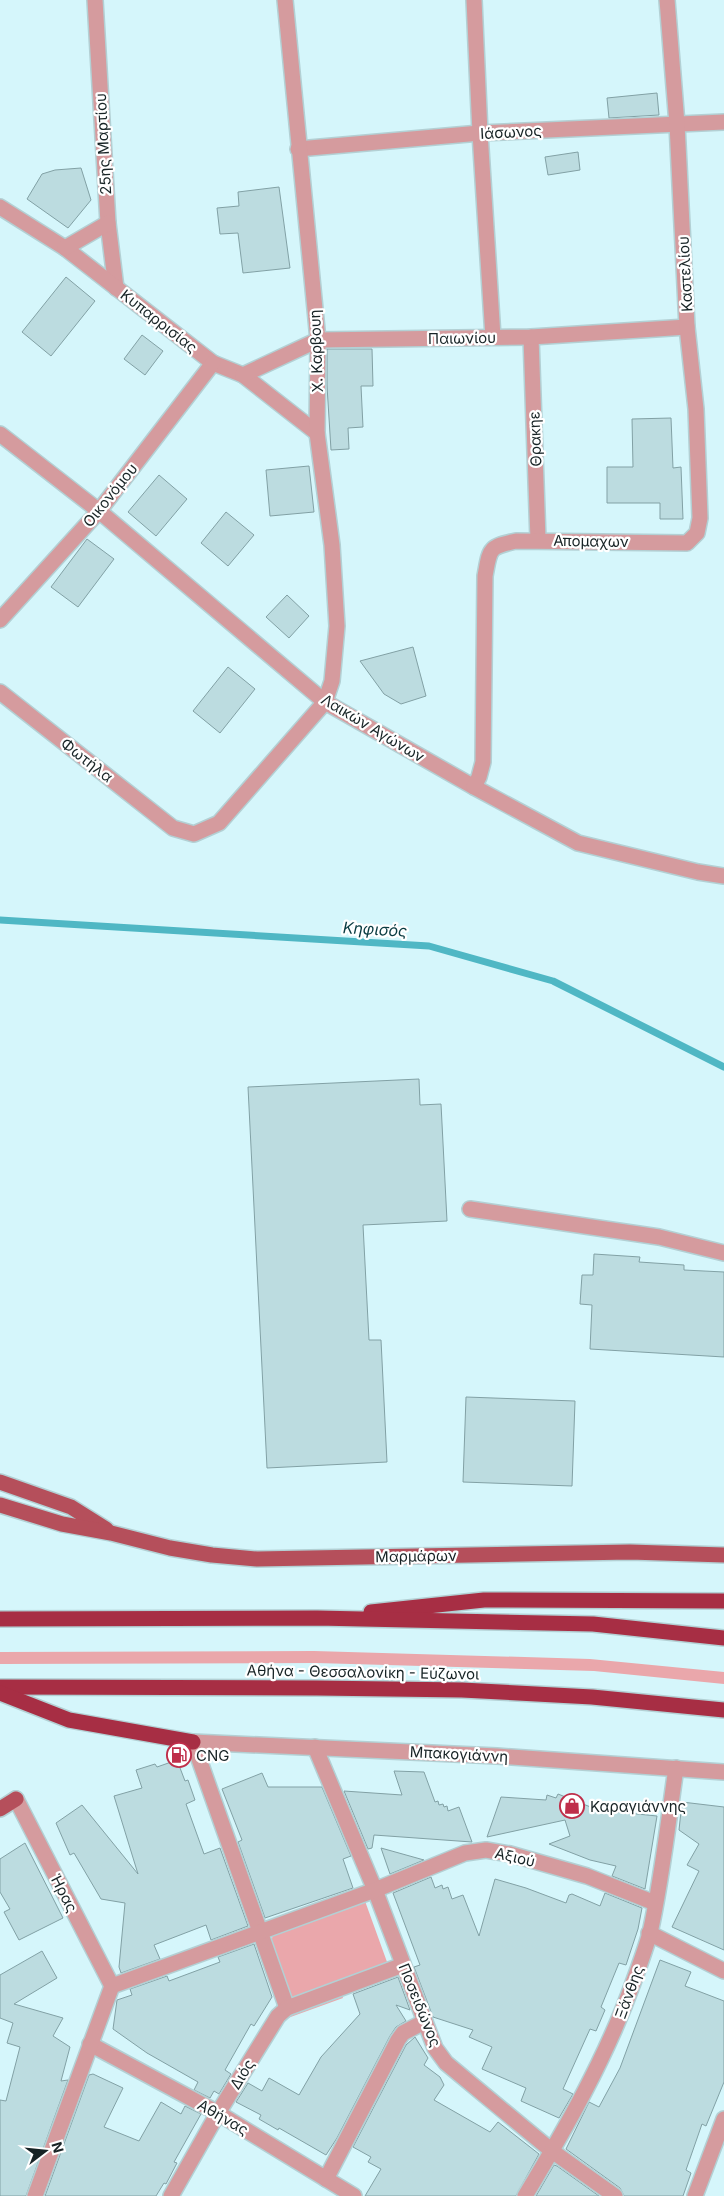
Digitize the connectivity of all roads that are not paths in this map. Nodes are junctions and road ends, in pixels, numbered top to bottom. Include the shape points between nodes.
1 (95, 0) edge
2 (285, 0) edge
3 (474, 0) edge
4 (667, 0) edge
5 (724, 122) edge
6 (677, 124) junction
7 (480, 134) junction
8 (298, 149) junction
9 (0, 207) edge
10 (108, 223) junction
11 (65, 248) junction
12 (116, 288) junction
13 (687, 327) junction
14 (493, 337) junction
15 (531, 337) junction
16 (318, 340) junction
17 (213, 363) junction
18 (243, 375) junction
19 (317, 433) junction
20 (0, 434) edge
21 (99, 511) junction
22 (538, 540) junction
23 (687, 543) joint
24 (0, 620) edge
25 (0, 692) edge
26 (325, 702) junction
27 (474, 787) junction
28 (724, 876) edge
29 (470, 1209) dead end
30 (724, 1253) edge
31 (0, 1482) edge
32 (0, 1505) edge
33 (19, 1510) junction
34 (0, 1512) edge
35 (111, 1533) junction
36 (724, 1555) edge
37 (724, 1601) edge
38 (0, 1618) edge
39 (317, 1618) junction
40 (724, 1638) edge
41 (0, 1687) edge
42 (0, 1692) edge
43 (724, 1710) edge
44 (193, 1742) junction
45 (315, 1747) junction
46 (676, 1768) junction
47 (724, 1772) edge
48 (16, 1800) joint
49 (0, 1809) edge
50 (375, 1890) junction
51 (655, 1903) junction
52 (261, 1933) junction
53 (650, 1933) junction
54 (403, 1965) junction
55 (724, 1971) edge
56 (112, 1986) junction
57 (287, 2008) junction
58 (424, 2022) junction
59 (90, 2044) junction
60 (218, 2113) junction
61 (724, 2119) edge
62 (552, 2151) junction
63 (326, 2179) junction
64 (35, 2196) edge
65 (171, 2196) edge
66 (354, 2196) edge
67 (525, 2196) edge
68 (615, 2196) edge
69 (695, 2196) edge

1 - 10 street, 25ης Μαρτίου
2 - 8 street, Χ. Καρβουη
3 - 7 street
4 - 6 street, Καστελίου
5 - 6 street, Ιάσωνος
6 - 7 street, Ιάσωνος
6 - 13 street, Καστελίου
7 - 8 street, Ιάσωνος
7 - 14 street
8 - 16 street, Χ. Καρβουη
9 - 11 street, Κυπαρρισίας
10 - 11 street
10 - 12 street, 25ης Μαρτίου
11 - 12 street, Κυπαρρισίας
12 - 17 street, Κυπαρρισίας
13 - 15 street, Παιωνίου
13 - 23 street, Καστελίου via 696,409 700,518 697,533
14 - 15 street, Παιωνίου
14 - 16 street, Παιωνίου
15 - 22 street, Θρακηε
16 - 18 street, Παιωνίου
16 - 19 street, Χ. Καρβουη
17 - 18 street, Κυπαρρισίας
17 - 21 street, Οικονόμου
18 - 19 street, Κυπαρρισίας
19 - 26 street, Χ. Καρβουη via 332,545 337,626 332,681
20 - 21 street, Λαικών Αγώνων
21 - 24 street, Οικονόμου
21 - 26 street, Λαικών Αγώνων
22 - 23 street, Απομαχων
22 - 27 street, Απομαχων via 496,545 489,555 485,576 483,762
25 - 26 street, Φωτήλα via 173,828 194,834 219,823
26 - 27 street, Λαικών Αγώνων
27 - 28 street, Λαικών Αγώνων via 578,843
29 - 30 street via 659,1237
31 - 35 main road, Μαρμάρων via 70,1507
32 - 33 main road, Μαρμάρων
33 - 34 main road
33 - 35 main road, Μαρμάρων via 62,1524
35 - 36 main road, Μαρμάρων via 179,1549 257,1559 630,1552
37 - 39 highway via 484,1600
38 - 39 highway
39 - 40 highway via 593,1624
41 - 43 highway, Αθήνα - Θεσσαλονίκη - Εύζωνοι via 462,1690 592,1697
42 - 44 highway via 69,1720
44 - 45 street, Μπακογιάννη
44 - 52 street
45 - 46 street, Μπακογιάννη
45 - 50 street, Ποσειδώνος
46 - 47 street, Μπακογιάννη
46 - 51 street, Ξάνθης
48 - 49 main road
48 - 56 street, Ήρας
50 - 51 street, Αξιού via 465,1853 486,1850 586,1876
50 - 52 street, Αξιού
50 - 54 street, Ποσειδώνος
51 - 53 street, Ξάνθης
52 - 56 street, Αξιού
52 - 57 street
53 - 55 street
53 - 62 street, Ξάνθης via 621,2017
54 - 57 street
54 - 58 street, Ποσειδώνος
56 - 59 street
57 - 60 street, Διός via 278,2016
58 - 62 street, Ποσειδώνος via 435,2048 446,2063
58 - 63 street via 403,2033 398,2040
59 - 60 street, Αθήνας
59 - 64 street
60 - 63 street, Αθήνας
60 - 65 street, Διός
61 - 69 street
62 - 67 street, Ξάνθης
62 - 68 street, Ποσειδώνος
63 - 66 street, Αθήνας

